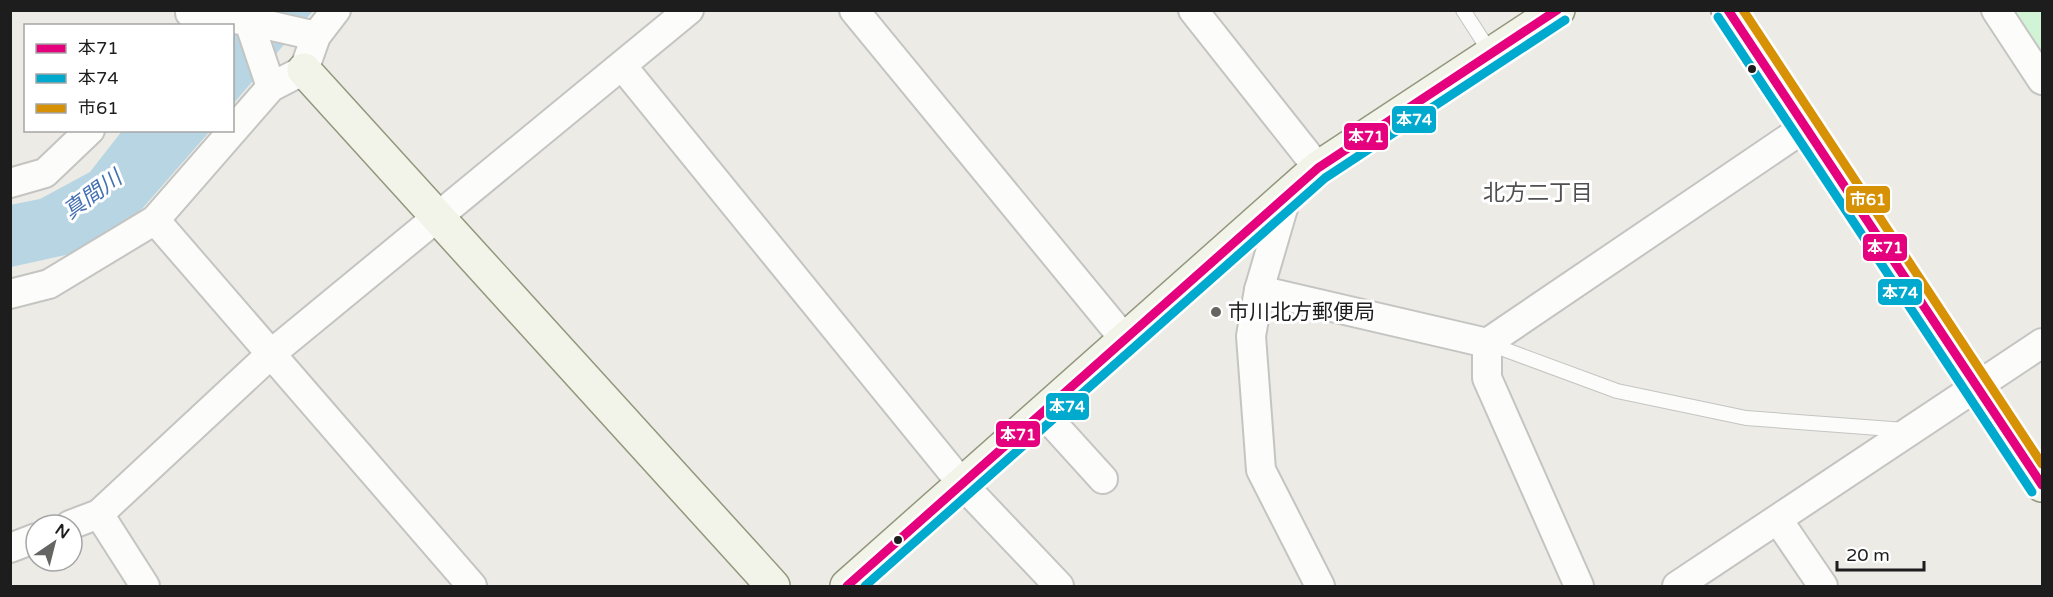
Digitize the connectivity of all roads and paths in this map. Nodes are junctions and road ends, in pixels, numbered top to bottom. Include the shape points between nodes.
1 (336, 10) edge
2 (689, 10) edge
3 (854, 10) edge
4 (1193, 10) edge
5 (1463, 10) edge
6 (1558, 10) edge
7 (1728, 10) edge
8 (1996, 10) edge
9 (187, 16) edge
10 (248, 16) edge
11 (316, 36) junction
12 (1492, 55) junction
13 (623, 67) junction
14 (304, 70) junction
15 (2043, 80) edge
16 (271, 87) junction
17 (1804, 128) junction
18 (234, 129) edge
19 (88, 132) edge
20 (231, 132) edge
21 (1318, 168) junction
22 (10, 183) edge
23 (1286, 198) junction
24 (436, 217) junction
25 (154, 220) junction
26 (1259, 290) junction
27 (10, 294) edge
28 (1126, 341) junction
29 (1487, 343) junction
30 (2043, 343) edge
31 (272, 353) junction
32 (1978, 387) junction
33 (1044, 414) junction
34 (1914, 430) junction
35 (1103, 479) dead end
36 (963, 485) junction
37 (2043, 485) edge
38 (99, 513) junction
39 (84, 519) edge
40 (1779, 520) junction
41 (144, 586) edge
42 (472, 586) edge
43 (773, 586) edge
44 (847, 586) edge
45 (1059, 586) edge
46 (1320, 586) edge
47 (1579, 586) edge
48 (1677, 586) edge
49 (1823, 586) edge

1 - 11 street
2 - 13 street
3 - 28 street
4 - 21 street
5 - 12 lane
6 - 12 street
7 - 17 street
8 - 15 street
9 - 10 street
10 - 11 street
10 - 16 street
11 - 14 street
12 - 21 street
13 - 24 street
13 - 36 street
14 - 16 street
14 - 24 street
16 - 18 street
17 - 29 street
17 - 32 street
19 - 22 street via 45,173
20 - 25 street
21 - 23 street
23 - 26 street
23 - 28 street
24 - 31 street
24 - 43 street
25 - 27 street via 49,284
25 - 31 street
26 - 29 street
26 - 46 street via 1251,336 1261,470
28 - 33 street
29 - 34 lane via 1617,391 1735,416
29 - 47 street via 1487,378
30 - 32 street
31 - 38 street
31 - 42 street
32 - 34 street
32 - 37 street
33 - 35 street
33 - 36 street
34 - 40 street
36 - 44 street
36 - 45 street
38 - 39 street
38 - 41 street
40 - 48 street
40 - 49 street

